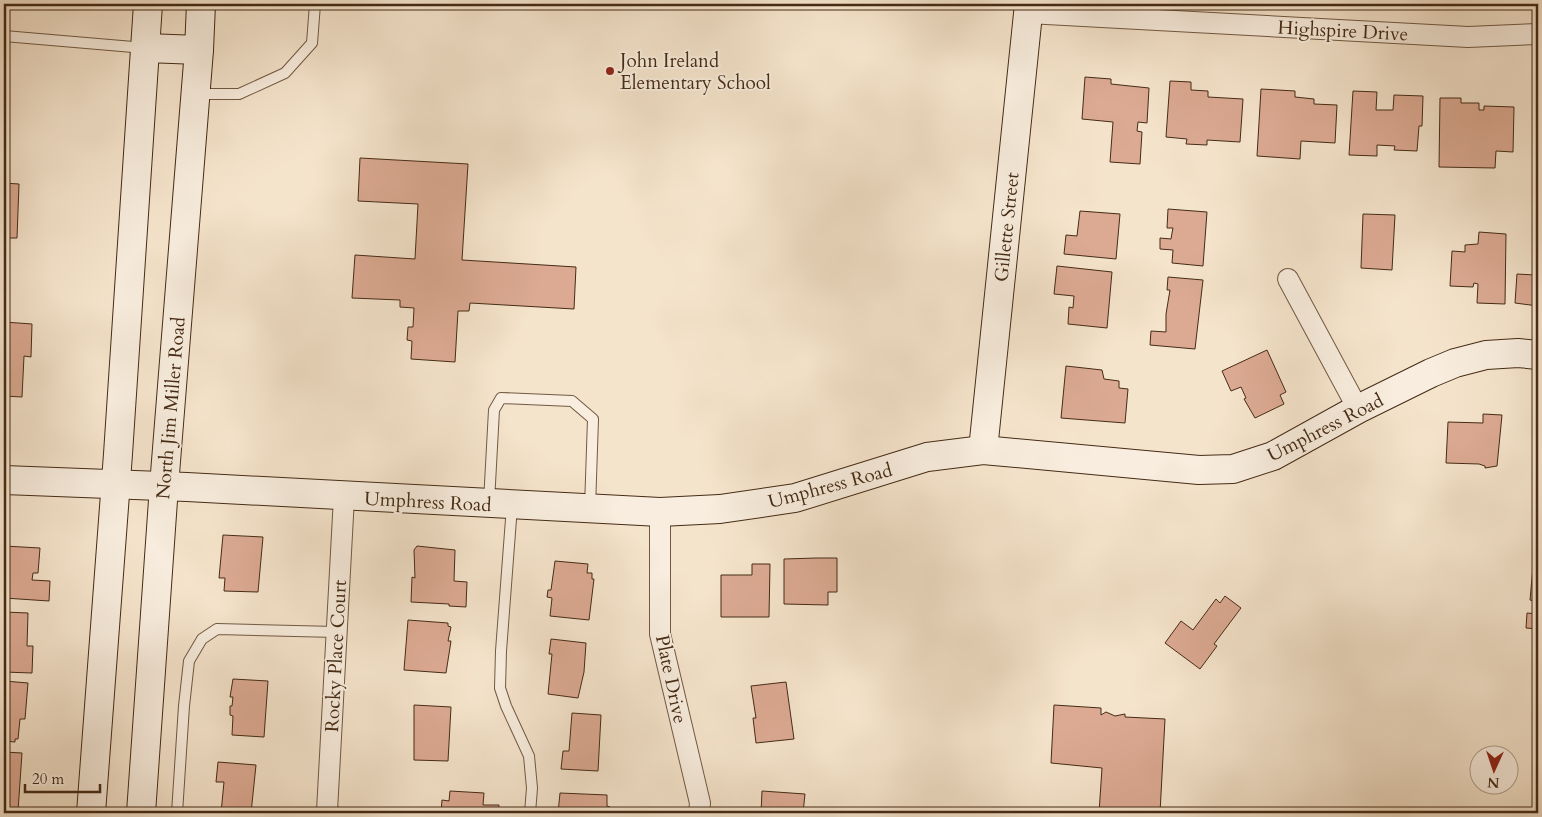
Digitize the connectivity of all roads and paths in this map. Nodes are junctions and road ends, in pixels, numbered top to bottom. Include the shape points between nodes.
1 (148, 4) edge
2 (201, 4) edge
3 (314, 4) edge
4 (1028, 8) edge
5 (1538, 34) edge
6 (4, 36) edge
7 (146, 48) junction
8 (199, 50) junction
9 (195, 94) junction
10 (1288, 279) dead end
11 (1538, 355) edge
12 (1358, 409) junction
13 (983, 450) junction
14 (4, 480) edge
15 (116, 485) junction
16 (164, 486) junction
17 (344, 496) junction
18 (500, 504) junction
19 (590, 509) junction
20 (660, 512) junction
21 (336, 632) junction
22 (91, 813) edge
23 (141, 813) edge
24 (177, 813) edge
25 (330, 813) edge
26 (530, 813) edge
27 (699, 813) edge

1 - 7 street
2 - 8 street, North Jim Miller Road
3 - 9 lane via 312,43 285,73 239,94
4 - 5 street, Highspire Drive via 1468,37
4 - 13 street, Gillette Street
6 - 7 lane
7 - 8 street
7 - 15 street
8 - 9 street, North Jim Miller Road
9 - 16 street, North Jim Miller Road
10 - 12 street
11 - 12 street, Umphress Road via 1486,355 1455,364
12 - 13 street, Umphress Road via 1273,456 1233,469 1199,470
13 - 20 street, Umphress Road via 928,457 796,498 720,509
14 - 15 street, Umphress Road
15 - 16 street, Umphress Road
15 - 22 street
16 - 17 street, Umphress Road
16 - 23 street, North Jim Miller Road
17 - 18 street, Umphress Road
17 - 21 street, Rocky Place Court
18 - 19 street, Umphress Road
18 - 19 lane via 494,410 501,398 572,401 593,419
18 - 26 lane via 500,688 529,756
19 - 20 street, Umphress Road
20 - 27 street, Plate Drive via 660,634 700,803
21 - 24 lane via 217,629 202,639 189,660
21 - 25 street, Rocky Place Court via 326,811

